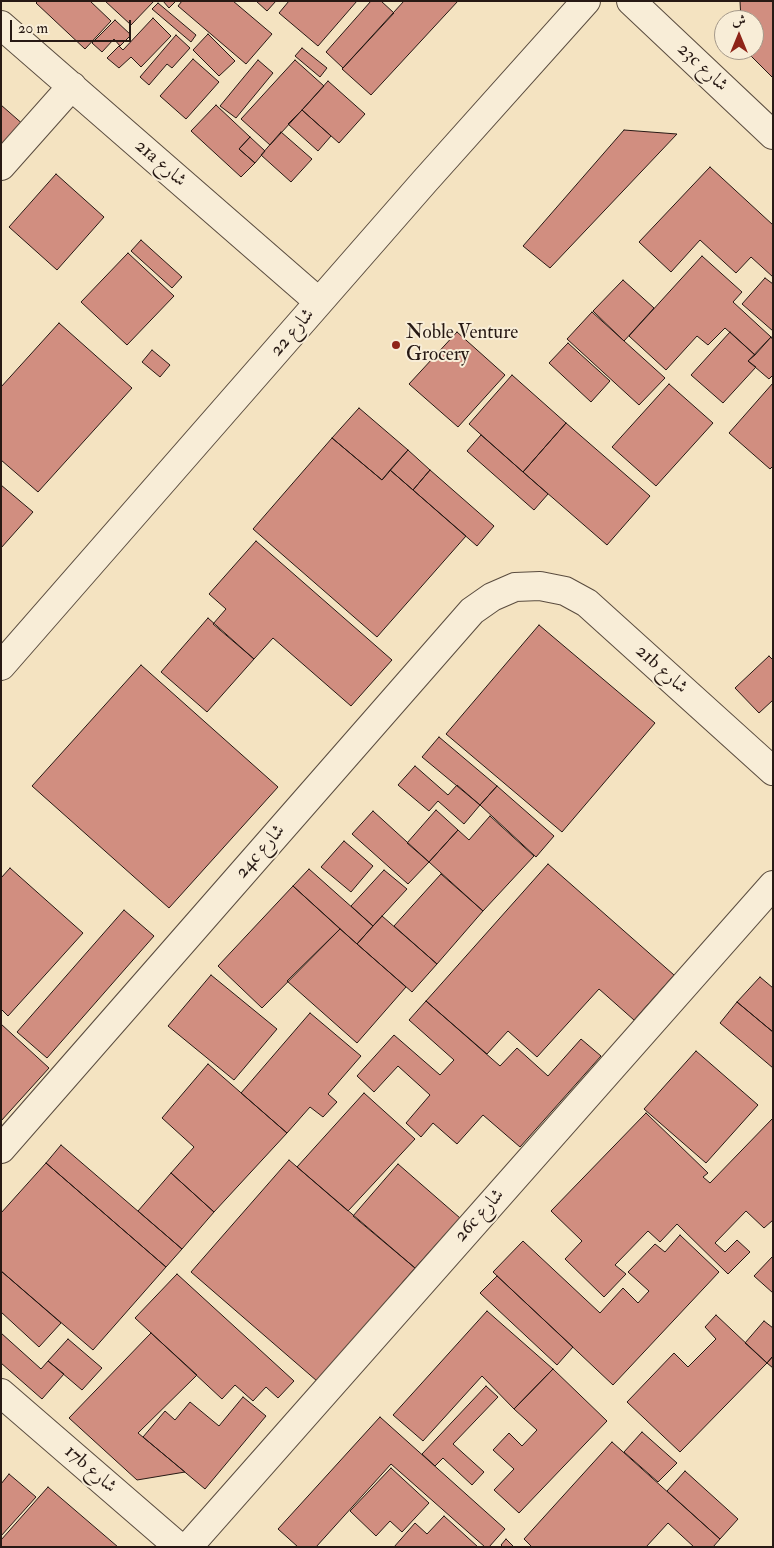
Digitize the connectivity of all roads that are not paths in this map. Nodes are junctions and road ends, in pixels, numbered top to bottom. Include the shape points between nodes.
1 (586, 1) edge
2 (631, 1) edge
3 (1, 25) edge
4 (72, 86) junction
5 (773, 135) edge
6 (1, 166) edge
7 (319, 302) junction
8 (540, 586) joint
9 (1, 666) edge
10 (773, 771) edge
11 (773, 886) edge
12 (1, 1149) edge
13 (1, 1393) edge
14 (179, 1547) edge
15 (188, 1547) edge

1 - 7 street, شارع 22
2 - 5 street, 23c شارع
3 - 4 street, 21a شارع
4 - 6 street
4 - 7 street, 21a شارع
7 - 9 street, شارع 22
8 - 10 street, 21b شارع via 565,591 587,603
8 - 12 street, 24c شارع via 516,587 492,597 472,612
11 - 15 street, 26c شارع
13 - 14 street, 17b شارع

